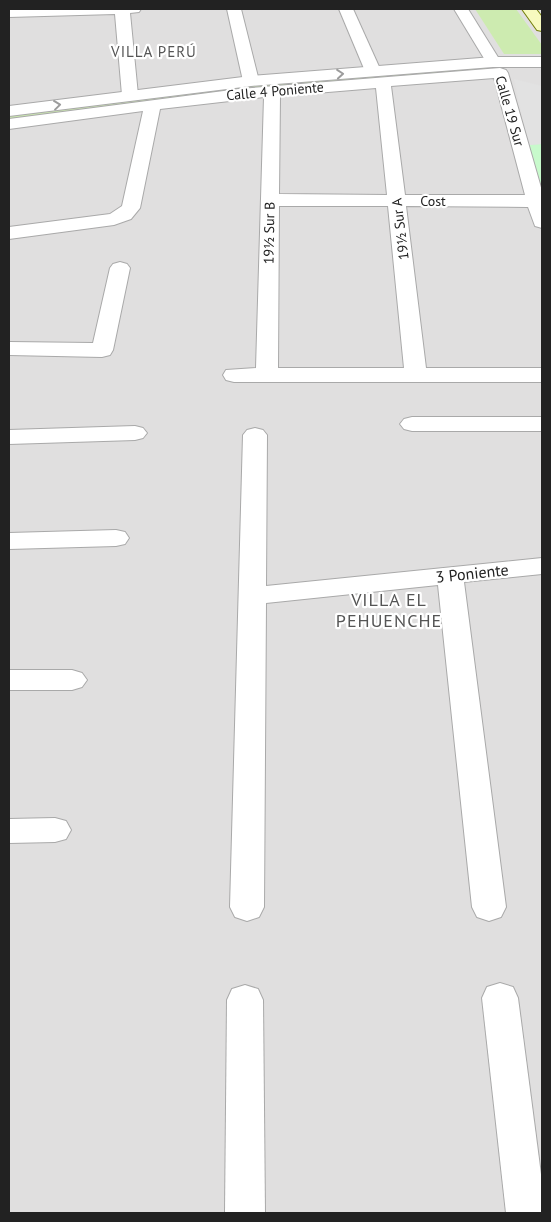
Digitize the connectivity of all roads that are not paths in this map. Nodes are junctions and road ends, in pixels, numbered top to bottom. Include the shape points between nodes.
1 (122, 9) edge
2 (134, 9) edge
3 (234, 9) edge
4 (346, 9) edge
5 (461, 9) edge
6 (529, 9) edge
7 (9, 13) edge
8 (542, 28) edge
9 (542, 62) edge
10 (497, 67) junction
11 (542, 71) edge
12 (378, 77) junction
13 (251, 80) junction
14 (272, 91) junction
15 (130, 95) junction
16 (152, 106) junction
17 (9, 111) edge
18 (9, 124) edge
19 (270, 200) junction
20 (396, 201) junction
21 (536, 201) junction
22 (542, 222) edge
23 (9, 233) edge
24 (120, 268) dead end
25 (9, 349) edge
26 (234, 375) dead end
27 (267, 375) junction
28 (416, 375) junction
29 (542, 375) edge
30 (412, 424) dead end
31 (542, 424) edge
32 (135, 433) dead end
33 (256, 435) dead end
34 (9, 437) edge
35 (116, 538) dead end
36 (9, 541) edge
37 (542, 566) edge
38 (450, 576) junction
39 (253, 596) junction
40 (9, 680) edge
41 (72, 680) dead end
42 (55, 830) dead end
43 (9, 831) edge
44 (247, 906) dead end
45 (489, 907) dead end
46 (500, 998) dead end
47 (245, 1000) dead end
48 (245, 1213) edge
49 (526, 1213) edge

1 - 2 street
1 - 7 street
1 - 15 street
3 - 13 street
4 - 12 street, 19½ Sur A
5 - 10 street, Calle 19 Sur
6 - 8 main road
9 - 10 street, Calle 4 Poniente
10 - 11 street, Calle 4 Poniente
10 - 12 street, Calle 4 Poniente
10 - 21 street, Calle 19 Sur
13 -> 12 street, Calle 4 Poniente
12 - 14 street, Calle 4 Poniente
12 - 20 street, 19½ Sur A
13 - 15 street, Calle 4 Poniente
14 - 16 street, Calle 4 Poniente
14 - 19 street, 19½ Sur B
17 -> 15 street, Calle 4 Poniente
16 - 18 street, Calle 4 Poniente
16 - 23 street via 128,213 114,219
19 - 20 street, Cost
19 - 27 street, 19½ Sur B
20 - 21 street, Cost
20 - 28 street, 19½ Sur A
21 - 22 street, Calle 19 Sur
24 - 25 street via 102,350
26 - 27 street
27 - 28 street
28 - 29 street
30 - 31 street
32 - 34 street
33 - 39 street
35 - 36 street
37 - 38 street, 3 Poniente
38 - 39 street, 3 Poniente
38 - 45 street
39 - 44 street
40 - 41 street
42 - 43 street
46 - 49 street
47 - 48 street

